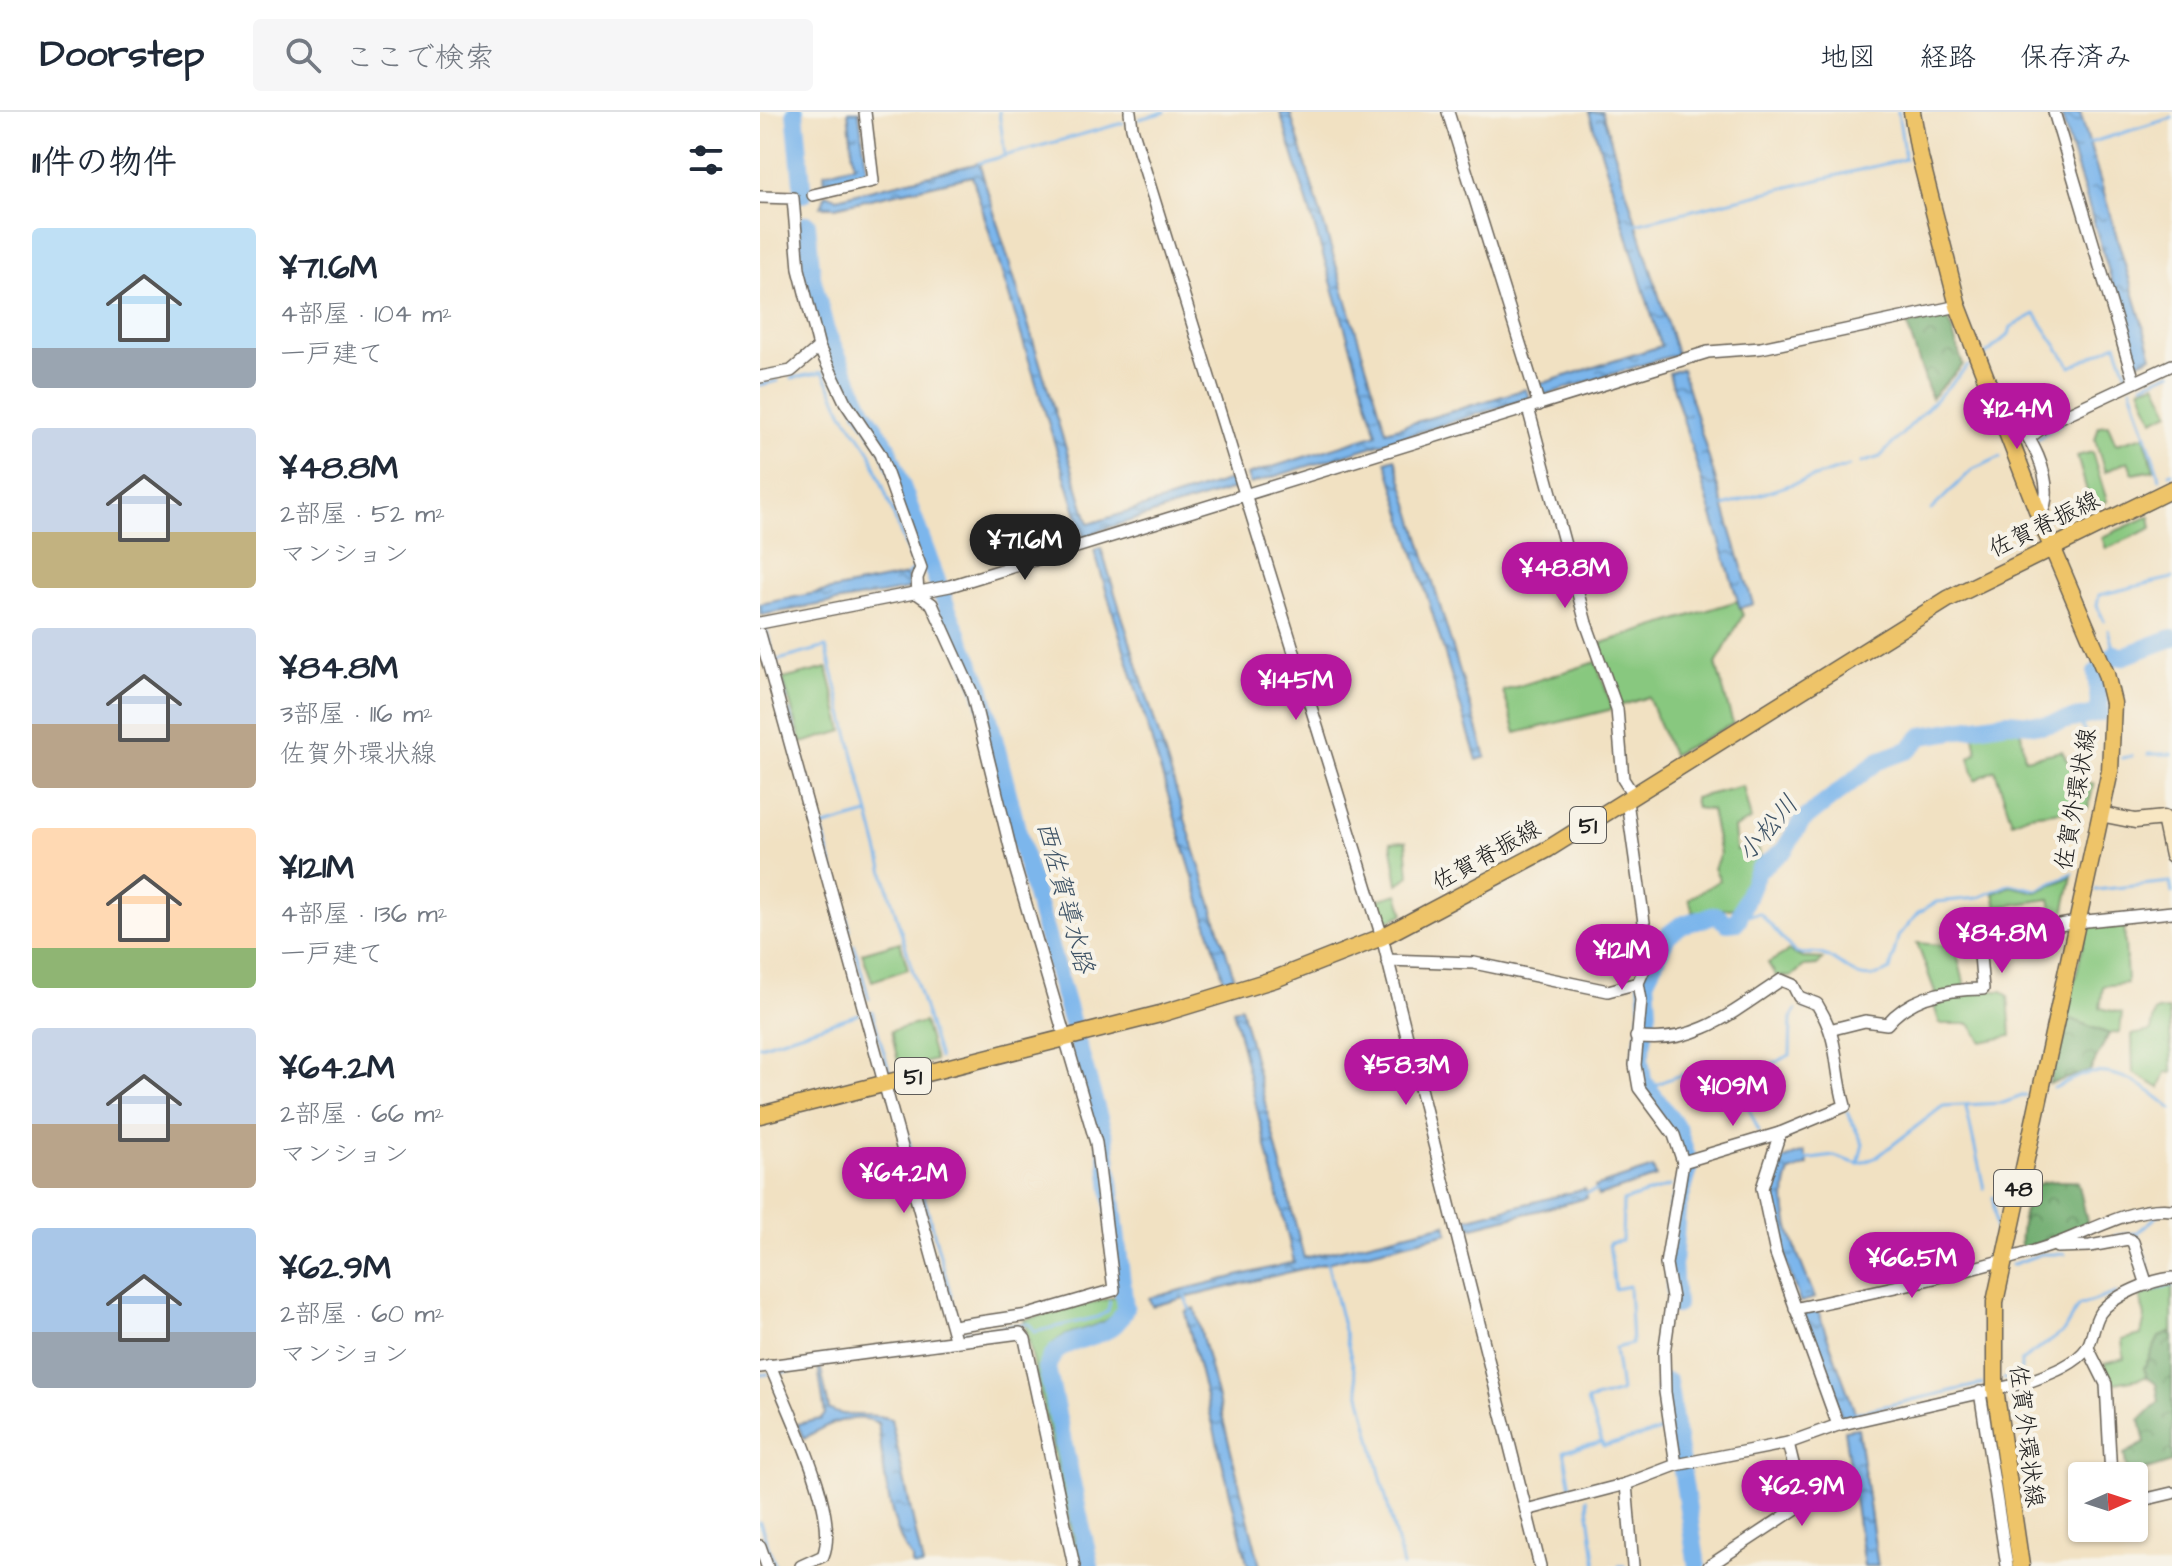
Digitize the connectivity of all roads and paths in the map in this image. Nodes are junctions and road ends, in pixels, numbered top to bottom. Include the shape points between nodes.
1 (865, 112) edge
2 (1130, 112) edge
3 (1448, 112) edge
4 (1912, 112) edge
5 (2054, 112) edge
6 (813, 195) dead end
7 (760, 197) edge
8 (1958, 306) junction
9 (819, 347) junction
10 (2172, 365) edge
11 (760, 377) edge
12 (2134, 381) junction
13 (1987, 388) junction
14 (1534, 399) junction
15 (2030, 437) junction
16 (1242, 486) junction
17 (2172, 489) edge
18 (2039, 518) junction
19 (2051, 546) junction
20 (918, 594) junction
21 (760, 623) edge
22 (760, 634) edge
23 (1630, 799) junction
24 (2100, 814) junction
25 (2168, 816) edge
26 (2172, 856) edge
27 (2172, 912) edge
28 (2077, 922) junction
29 (1382, 937) junction
30 (1387, 960) junction
31 (1638, 983) junction
32 (1833, 1029) junction
33 (1066, 1037) junction
34 (1636, 1037) junction
35 (886, 1083) junction
36 (760, 1115) edge
37 (1780, 1133) junction
38 (1683, 1162) junction
39 (2172, 1210) edge
40 (2052, 1246) junction
41 (2003, 1260) junction
42 (2172, 1278) edge
43 (2147, 1285) junction
44 (1804, 1307) junction
45 (958, 1326) junction
46 (955, 1339) junction
47 (2088, 1348) junction
48 (765, 1366) edge
49 (1988, 1391) junction
50 (1846, 1423) junction
51 (1788, 1443) junction
52 (2110, 1462) edge
53 (1682, 1465) junction
54 (1626, 1484) junction
55 (2172, 1493) edge
56 (2148, 1499) edge
57 (1526, 1510) junction
58 (760, 1546) edge
59 (767, 1566) edge
60 (801, 1566) edge
61 (1074, 1566) edge
62 (1540, 1566) edge
63 (1633, 1566) edge
64 (1709, 1566) edge
65 (2007, 1566) edge
66 (2021, 1566) edge

1 - 6 street via 873,181
2 - 16 street
3 - 14 street
4 - 8 main road, 佐賀外環状線 / 48
5 - 12 street
7 - 9 street via 793,198 802,283
8 - 13 main road, 佐賀外環状線 / 48
8 - 14 street via 1761,348 1708,352
9 - 11 street via 791,371
9 - 20 street via 845,402 880,454 921,568
10 - 12 street
12 - 15 street
13 - 15 street via 1999,393
13 - 18 main road, 佐賀外環状線 / 48
14 - 16 street
14 - 23 street via 1586,623 1617,709 1623,779
15 - 18 street via 2047,494
16 - 20 street via 1093,542
16 - 29 street
17 - 19 main road, 佐賀脊振線 / 51
18 - 19 main road, 佐賀外環状線 / 48
19 - 23 main road, 佐賀脊振線 / 51 via 1948,599
19 - 24 main road, 佐賀外環状線 / 48 via 2106,674 2113,703 2114,737
20 - 21 street
20 - 33 street via 932,604 972,693 1015,867
22 - 35 street
23 - 29 main road, 佐賀脊振線 / 51 via 1495,879
23 - 31 street via 1649,958
24 - 25 street via 2135,821
24 - 28 main road, 佐賀外環状線 / 48
25 - 26 street
27 - 28 street
28 - 32 street via 1985,938 1979,944 1983,989 1948,992 1902,1006 1887,1024 1865,1021
28 - 41 main road, 佐賀外環状線 / 48
29 - 30 street
29 - 33 main road, 佐賀脊振線 / 51 via 1248,988
30 - 31 street via 1474,963 1608,991
30 - 57 street
31 - 34 street
32 - 34 street via 1817,1004 1799,997 1793,985 1781,980 1702,1030 1680,1038
32 - 37 street via 1836,1075 1845,1106
33 - 35 main road, 佐賀脊振線 / 51
33 - 45 street via 1096,1143 1114,1290 1028,1315
34 - 38 street via 1639,1088 1674,1135
35 - 36 main road, 佐賀脊振線 / 51
35 - 45 street
37 - 38 street
37 - 44 street via 1762,1188 1776,1254
38 - 53 street via 1666,1264 1672,1298 1664,1353 1665,1392
39 - 40 street via 2126,1216
40 - 41 street
40 - 43 street via 2128,1239
41 - 44 street
41 - 49 main road, 佐賀外環状線 / 48
42 - 43 street
43 - 47 street via 2100,1313
44 - 50 street
45 - 46 street
46 - 48 street
46 - 61 street via 1020,1333 1025,1339
47 - 49 street via 2054,1371
47 - 52 street via 2106,1384
48 - 60 street via 812,1467 826,1516 823,1556
49 - 50 street
49 - 65 street
49 - 66 main road, 佐賀外環状線 / 48
50 - 51 street
51 - 53 street
51 - 64 street via 1803,1504
53 - 54 street
54 - 57 street
54 - 63 street
55 - 56 street
57 - 62 street
58 - 59 street

